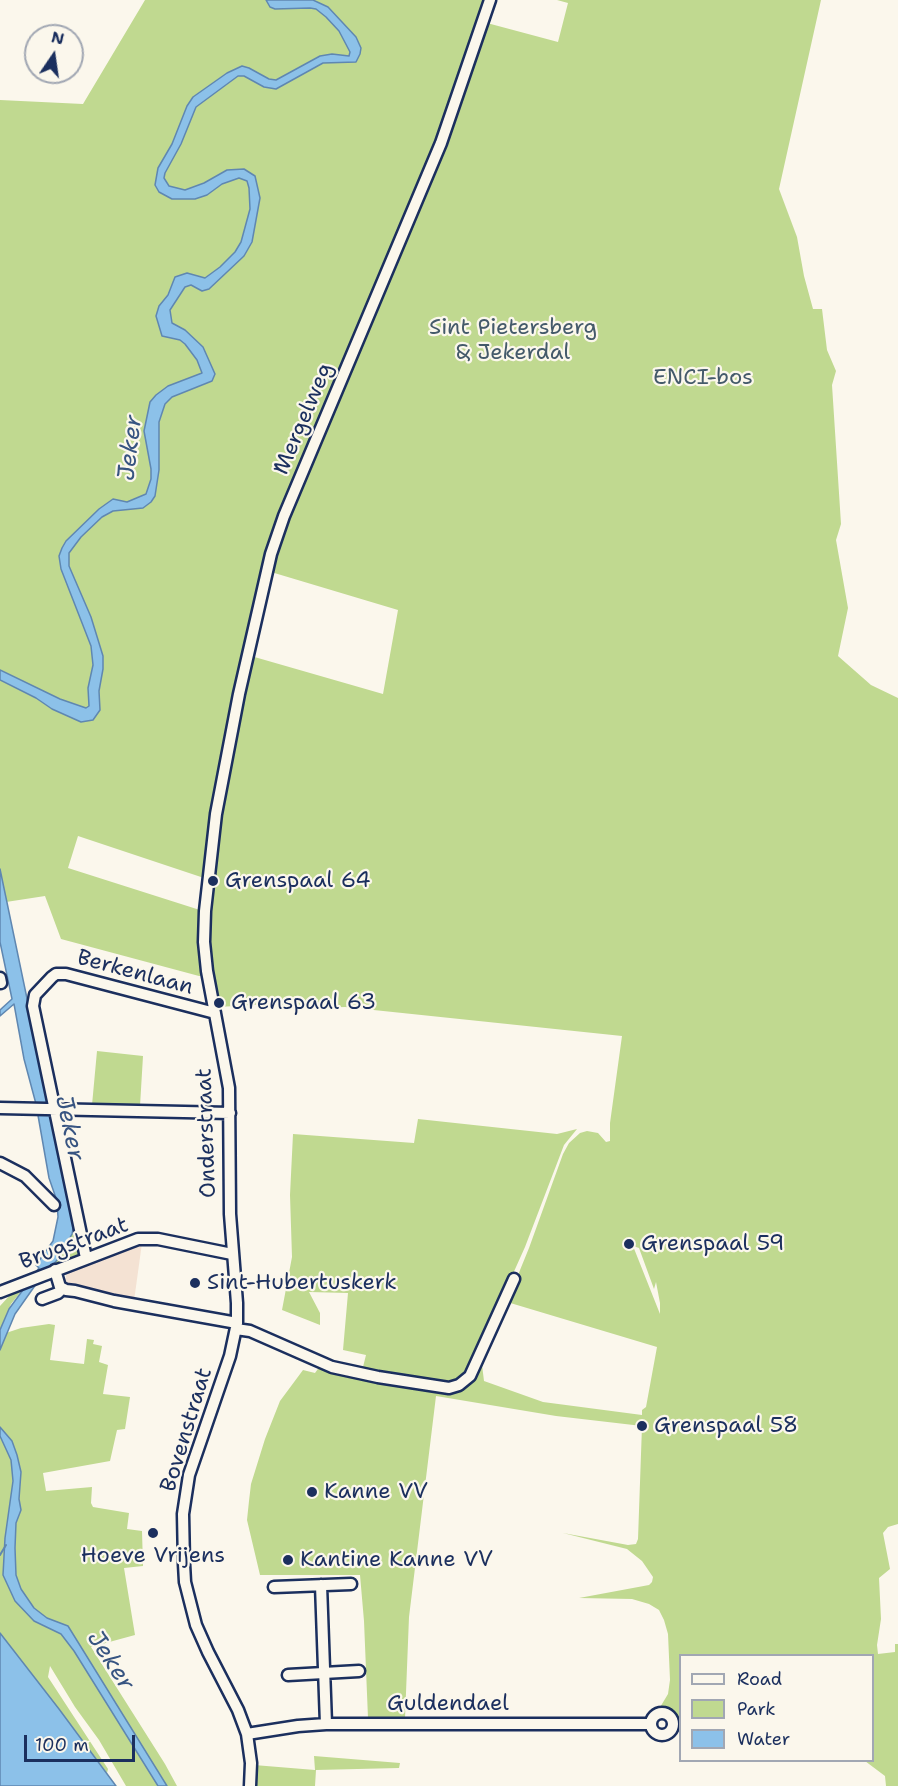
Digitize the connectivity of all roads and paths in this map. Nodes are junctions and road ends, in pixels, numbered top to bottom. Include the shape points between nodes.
1 (490, 0) edge
2 (210, 869) joint
3 (215, 1013) junction
4 (0, 1108) edge
5 (54, 1109) junction
6 (230, 1113) junction
7 (0, 1163) edge
8 (54, 1205) dead end
9 (232, 1254) junction
10 (86, 1258) junction
11 (55, 1270) junction
12 (0, 1280) edge
13 (514, 1280) dead end
14 (62, 1289) junction
15 (3, 1291) edge
16 (42, 1299) dead end
17 (237, 1326) junction
18 (351, 1584) dead end
19 (321, 1585) junction
20 (274, 1587) dead end
21 (359, 1671) dead end
22 (323, 1673) junction
23 (288, 1675) dead end
24 (326, 1724) junction
25 (651, 1724) dead end
26 (247, 1734) junction
27 (250, 1786) edge

1 - 2 street, Mergelweg via 441,143 271,554 227,752
2 - 3 street, Onderstraat via 204,942
3 - 5 street, Berkenlaan via 66,974 52,977 35,995 33,1006
3 - 6 street, Onderstraat via 227,1071
4 - 5 street
5 - 6 street
5 - 10 street, Berkenlaan
6 - 9 street, Onderstraat
7 - 8 street via 25,1176
9 - 10 street, Brugstraat via 149,1238 129,1241
9 - 17 street, Bovenstraat
10 - 11 street, Brugstraat
11 - 14 street
11 - 15 street, Brugstraat
12 - 15 street
13 - 17 street via 470,1376 449,1388 332,1367
14 - 16 street
14 - 17 street
17 - 26 street, Bovenstraat via 189,1475 183,1524 185,1582 196,1625
18 - 19 street
19 - 20 street
19 - 22 street
21 - 22 street
22 - 23 street
22 - 24 street
24 - 25 street, Guldendael
24 - 26 street, Guldendael
26 - 27 street, Bovenstraat

